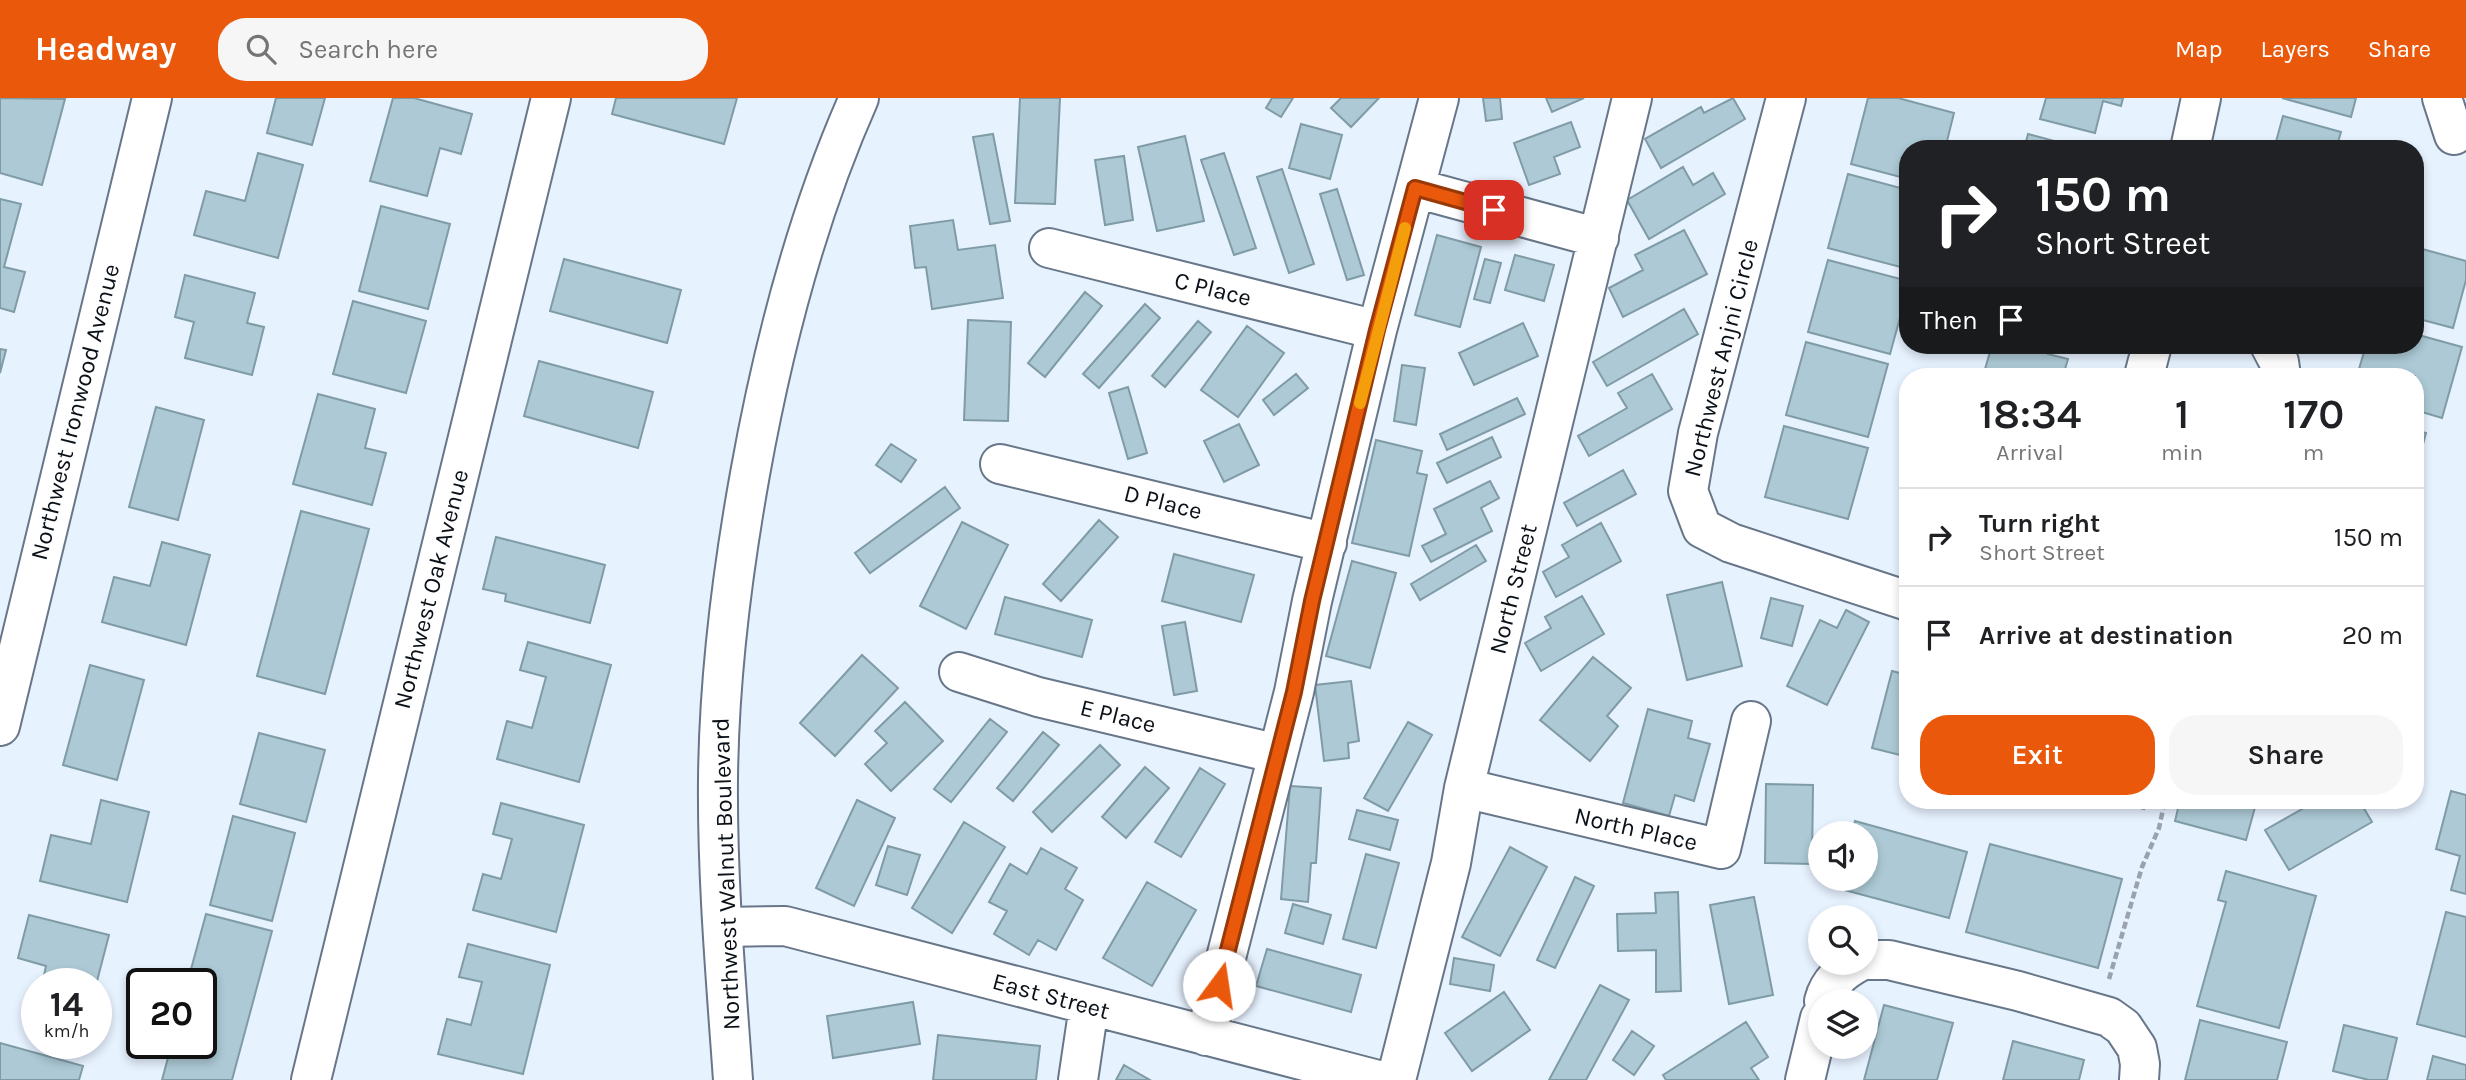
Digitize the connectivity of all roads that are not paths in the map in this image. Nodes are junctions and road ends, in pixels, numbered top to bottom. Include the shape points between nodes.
1 (152, 98) edge
2 (551, 98) edge
3 (859, 98) edge
4 (1439, 98) edge
5 (1632, 98) edge
6 (1786, 98) edge
7 (2201, 98) edge
8 (2442, 98) edge
9 (2454, 135) dead end
10 (2192, 140) edge
11 (1415, 188) junction
12 (1599, 238) junction
13 (1049, 248) dead end
14 (1377, 330) junction
15 (999, 464) dead end
16 (1327, 543) junction
17 (1899, 598) edge
18 (959, 672) dead end
19 (1751, 721) dead end
20 (0, 726) edge
21 (1278, 754) junction
22 (1464, 788) junction
23 (723, 927) junction
24 (1878, 960) edge
25 (1089, 1006) junction
26 (1206, 1037) junction
27 (1810, 1059) edge
28 (311, 1080) edge
29 (733, 1080) edge
30 (1077, 1080) edge
31 (1378, 1080) edge
32 (1396, 1080) edge
33 (1805, 1080) edge
34 (2139, 1080) edge

1 - 20 street, Northwest Ironwood Avenue
2 - 28 street, Northwest Oak Avenue
3 - 23 street, Northwest Walnut Boulevard via 793,287 762,407 735,558 718,779
4 - 11 street
5 - 12 street, North Street
6 - 17 street, Northwest Anjni Circle via 1698,433 1688,491 1702,528 1731,543
7 - 10 street
8 - 9 street
11 - 12 street
11 - 14 street
12 - 22 street, North Street
13 - 14 street, C Place
14 - 16 street
15 - 16 street, D Place
16 - 21 street
18 - 21 street, E Place via 1038,697
19 - 22 street, North Place via 1721,849
21 - 26 street
22 - 32 street, North Street via 1451,863
23 - 25 street, East Street via 785,926
23 - 29 street, Northwest Walnut Boulevard
24 - 34 street via 2109,1017 2123,1027 2137,1048
25 - 26 street, East Street
25 - 30 street
26 - 31 street, East Street
27 - 33 street

